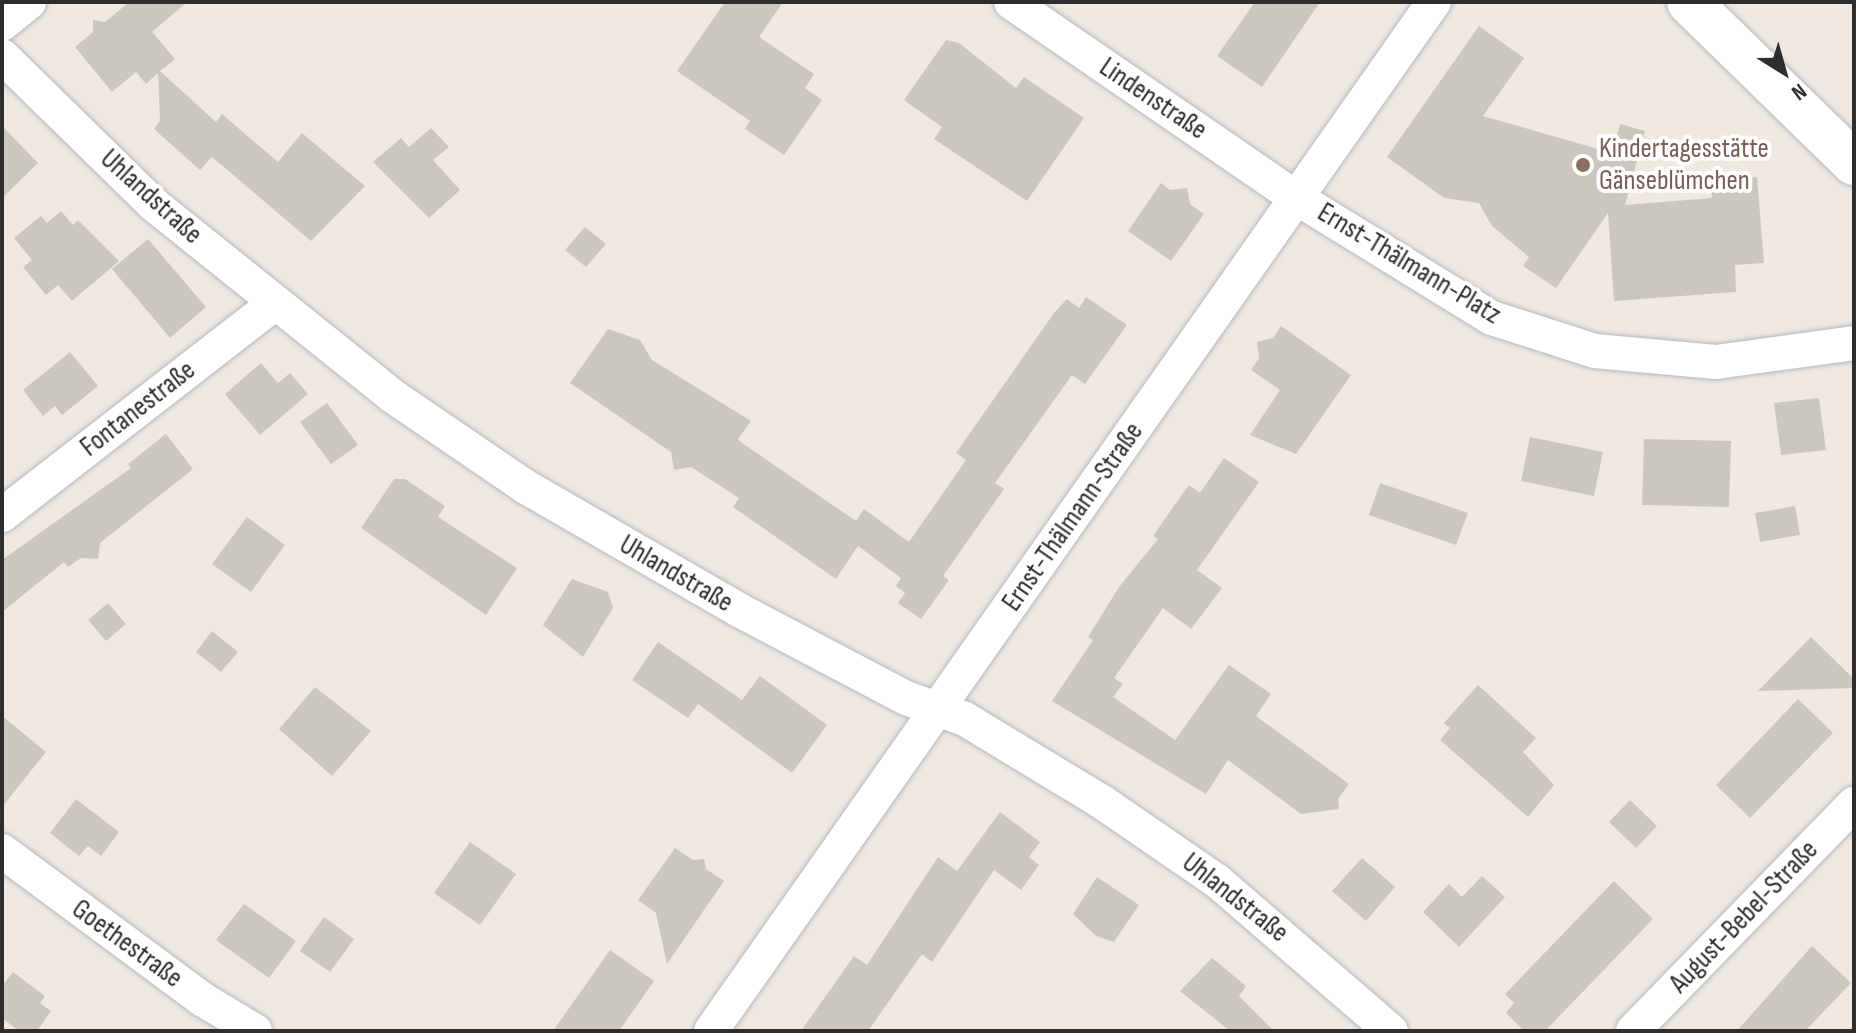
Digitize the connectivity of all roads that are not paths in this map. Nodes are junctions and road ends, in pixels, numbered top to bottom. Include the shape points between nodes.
1 (29, 2) edge
2 (1011, 2) edge
3 (1434, 2) edge
4 (1689, 2) edge
5 (2, 24) edge
6 (2, 56) edge
7 (1854, 163) edge
8 (1295, 197) junction
9 (275, 303) junction
10 (1854, 343) edge
11 (2, 515) edge
12 (940, 709) junction
13 (1854, 804) edge
14 (2, 851) edge
15 (255, 1031) edge
16 (711, 1031) edge
17 (1391, 1031) edge
18 (1633, 1031) edge

1 - 5 street
2 - 8 street, Lindenstraße
3 - 8 street, Ernst-Thälmann-Straße
4 - 7 main road
6 - 9 street, Uhlandstraße via 153,204
8 - 10 street, Ernst-Thälmann-Platz via 1492,318 1595,351 1716,362
8 - 12 street, Ernst-Thälmann-Straße
9 - 11 street, Fontanestraße
9 - 12 street, Uhlandstraße via 394,397 526,487 737,609 906,698
12 - 16 street, Ernst-Thälmann-Straße
12 - 17 street, Uhlandstraße via 1090,794 1217,881
13 - 18 street, August-Bebel-Straße
14 - 15 street, Goethestraße via 202,999

